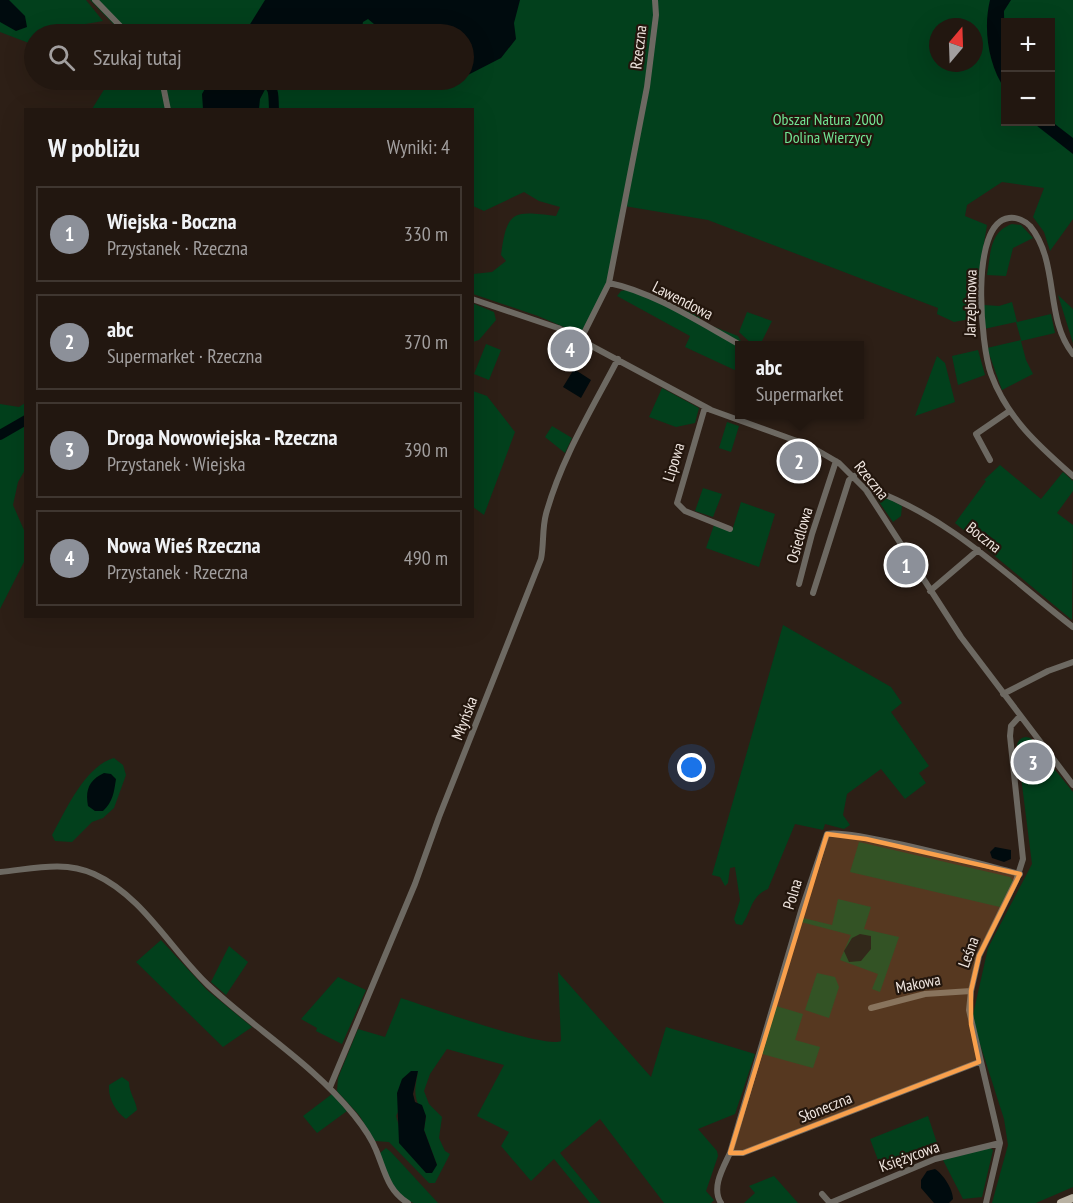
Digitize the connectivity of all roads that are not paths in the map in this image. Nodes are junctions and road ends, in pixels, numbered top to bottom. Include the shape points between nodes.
1 (95, 0) edge
2 (655, 0) edge
3 (118, 24) edge
4 (164, 90) edge
5 (168, 108) edge
6 (609, 283) junction
7 (474, 300) edge
8 (581, 339) junction
9 (735, 341) edge
10 (1073, 354) edge
11 (618, 359) junction
12 (705, 407) junction
13 (1008, 411) junction
14 (735, 418) edge
15 (738, 419) edge
16 (990, 460) dead end
17 (836, 461) junction
18 (854, 476) junction
19 (1073, 476) edge
20 (866, 490) junction
21 (730, 529) dead end
22 (978, 550) junction
23 (799, 584) dead end
24 (930, 591) junction
25 (813, 593) dead end
26 (1073, 627) edge
27 (1073, 662) edge
28 (1003, 694) junction
29 (1020, 716) junction
30 (1073, 785) edge
31 (0, 872) edge
32 (1020, 874) junction
33 (970, 991) junction
34 (871, 1008) dead end
35 (979, 1062) junction
36 (330, 1087) junction
37 (1000, 1143) junction
38 (730, 1153) junction
39 (822, 1194) dead end
40 (1073, 1198) edge
41 (408, 1203) edge
42 (721, 1203) edge
43 (986, 1203) edge
44 (1061, 1203) edge

1 - 3 street
2 - 6 street, Rzeczna via 647,87
4 - 5 street
6 - 8 street, Rzeczna
6 - 9 street, Lawendowa via 662,303
7 - 8 street, Rzeczna
8 - 11 street, Rzeczna
10 - 13 street, Jarzębinowa via 1058,325 1038,240 1026,223 1010,218 997,223 989,236 981,306 986,359
11 - 12 street, Rzeczna
11 - 36 street, Młyńska via 554,490 545,517 541,560 416,884
12 - 14 street, Rzeczna
12 - 21 street, Lipowa via 676,503 684,511
13 - 16 street via 976,434
13 - 19 street, Jarzębinowa via 1028,436
15 - 17 street, Rzeczna via 808,445
17 - 18 street, Rzeczna
17 - 23 street, Osiedlowa
18 - 20 street, Rzeczna
18 - 25 street via 849,480
20 - 22 street, Boczna via 926,513
20 - 24 street, Rzeczna
22 - 24 street
22 - 26 street, Boczna
24 - 28 street, Rzeczna
27 - 28 street
28 - 29 street, Rzeczna
29 - 30 street, Rzeczna
29 - 32 street, Leśna via 1011,726 1010,736 1024,848
31 - 36 street via 71,866 107,881 144,912 208,985
32 - 33 street, Leśna via 979,956
32 - 38 street, Polna via 834,832 827,834
33 - 34 street, Makowa via 925,994
33 - 35 street, Leśna via 971,1024
35 - 37 street, Leśna
35 - 38 street, Słoneczna via 743,1153
36 - 41 street via 360,1123 375,1148 387,1181
37 - 39 street, Księżycowa via 934,1159 830,1203
37 - 43 street, Leśna
38 - 42 street via 717,1187
40 - 44 main road

